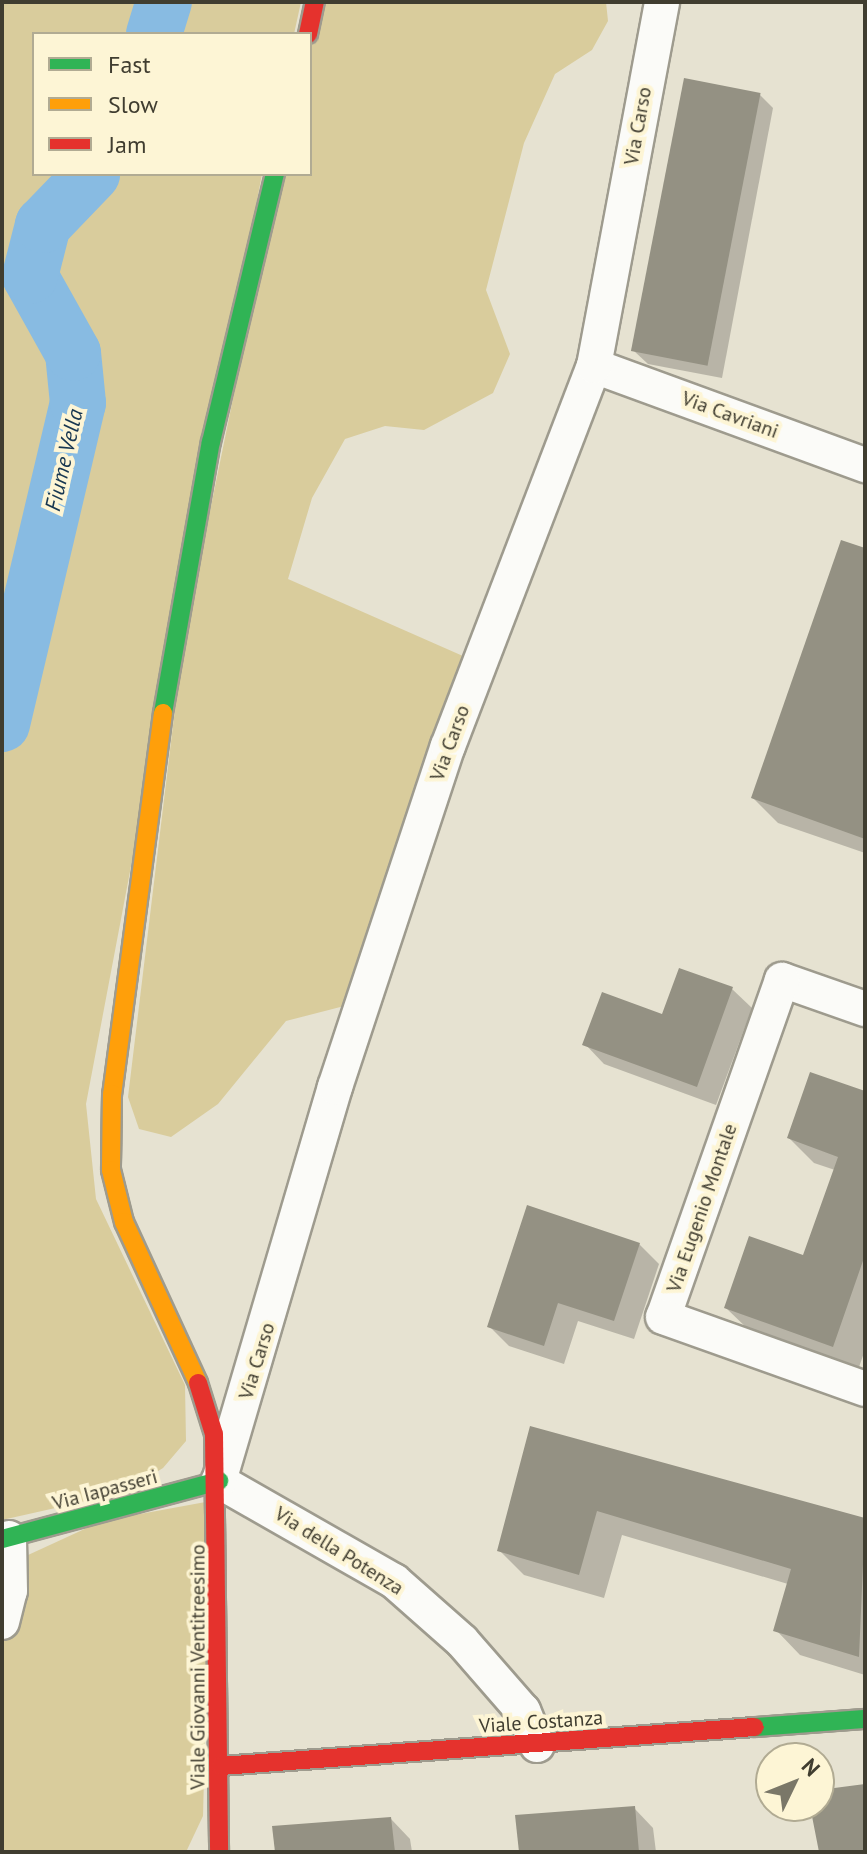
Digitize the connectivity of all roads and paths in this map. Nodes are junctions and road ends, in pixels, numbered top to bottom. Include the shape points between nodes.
1 (315, 2) edge
2 (662, 2) edge
3 (308, 32) edge
4 (275, 176) edge
5 (594, 366) junction
6 (865, 465) edge
7 (865, 1009) edge
8 (865, 1389) edge
9 (219, 1481) junction
10 (5, 1539) edge
11 (2, 1622) edge
12 (865, 1719) edge
13 (537, 1745) junction
14 (221, 1766) junction
15 (219, 1852) edge

1 - 3 street
2 - 5 street, Via Carso
4 - 9 street, Viale Giovanni Ventitreesimo via 211,442 168,672 112,1094 111,1170 124,1222 200,1386
5 - 6 street, Via Cavriani
5 - 9 street, Via Carso via 443,760 335,1087
7 - 8 street, Via Eugenio Montale via 782,980 663,1317
9 - 10 street, Via Iapasseri
9 - 13 street, Via della Potenza via 394,1581 473,1653 523,1711
9 - 14 street, Viale Giovanni Ventitreesimo
10 - 11 street via 10,1591
12 - 13 street, Viale Costanza
13 - 14 street, Viale Costanza
14 - 15 street, Viale Giovanni Ventitreesimo

